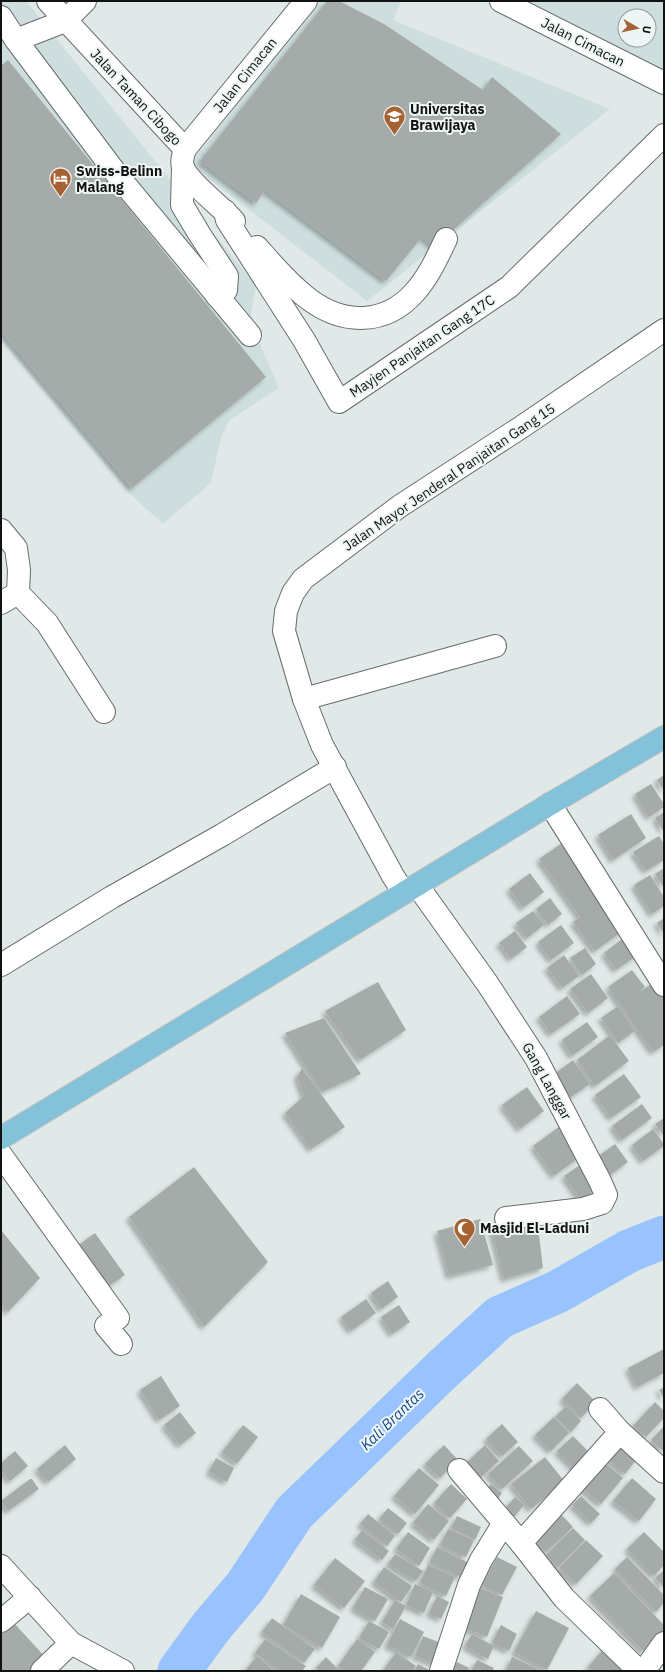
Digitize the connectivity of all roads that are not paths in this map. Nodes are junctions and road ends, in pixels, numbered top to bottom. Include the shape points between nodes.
1 (85, 1) edge
2 (306, 1) edge
3 (501, 1) edge
4 (56, 10) edge
5 (9, 29) edge
6 (664, 83) edge
7 (664, 135) edge
8 (184, 158) junction
9 (226, 212) junction
10 (446, 239) dead end
11 (217, 296) junction
12 (250, 335) dead end
13 (660, 340) edge
14 (1, 530) edge
15 (9, 598) edge
16 (495, 646) dead end
17 (304, 699) junction
18 (104, 712) dead end
19 (664, 737) edge
20 (334, 767) junction
21 (550, 804) junction
22 (411, 889) junction
23 (1, 965) edge
24 (664, 985) edge
25 (1, 1138) edge
26 (1, 1155) edge
27 (506, 1218) dead end
28 (121, 1344) dead end
29 (600, 1409) dead end
30 (620, 1432) junction
31 (459, 1470) dead end
32 (664, 1472) edge
33 (504, 1523) junction
34 (521, 1543) junction
35 (1, 1566) edge
36 (30, 1597) junction
37 (1, 1622) edge
38 (664, 1642) edge
39 (71, 1643) junction
40 (122, 1670) edge
41 (42, 1671) edge
42 (440, 1671) edge
43 (639, 1671) edge
44 (644, 1671) edge

1 - 4 street
2 - 8 street, Jalan Cimacan
3 - 6 street, Jalan Cimacan
4 - 5 street
4 - 8 street, Jalan Taman Cibogo
5 - 11 street via 118,176
7 - 9 street, Mayjen Panjaitan Gang 17C via 509,287 339,402 304,340 227,220
8 - 9 street, Jalan Taman Cibogo via 189,178
8 - 11 street via 182,205 228,276 226,290
9 - 10 street, Jalan Taman Cibogo via 276,269 310,300 341,317 365,319 393,311 414,294 429,274
11 - 12 street
13 - 17 street, Jalan Mayor Jenderal Panjaitan Gang 15 via 400,506 303,579 293,593 286,611 284,631
14 - 15 street via 16,548 19,570
15 - 18 street via 47,623
16 - 17 street
17 - 20 street, Jalan Mayor Jenderal Panjaitan Gang 15 via 322,745
19 - 21 main road
20 - 22 street, Jalan Mayor Jenderal Panjaitan Gang 15 via 393,876
20 - 23 street
21 - 22 main road
21 - 24 street
22 - 25 main road
22 - 27 street, Gang Langgar via 487,983 536,1058 606,1195 602,1203 582,1209
26 - 28 street via 118,1318 106,1326
29 - 30 street
30 - 32 street
30 - 34 street
31 - 33 street
33 - 34 street
33 - 42 street via 469,1585
34 - 43 street via 564,1598
35 - 36 street
36 - 37 street
36 - 39 street
38 - 44 street
39 - 40 street
39 - 41 street

